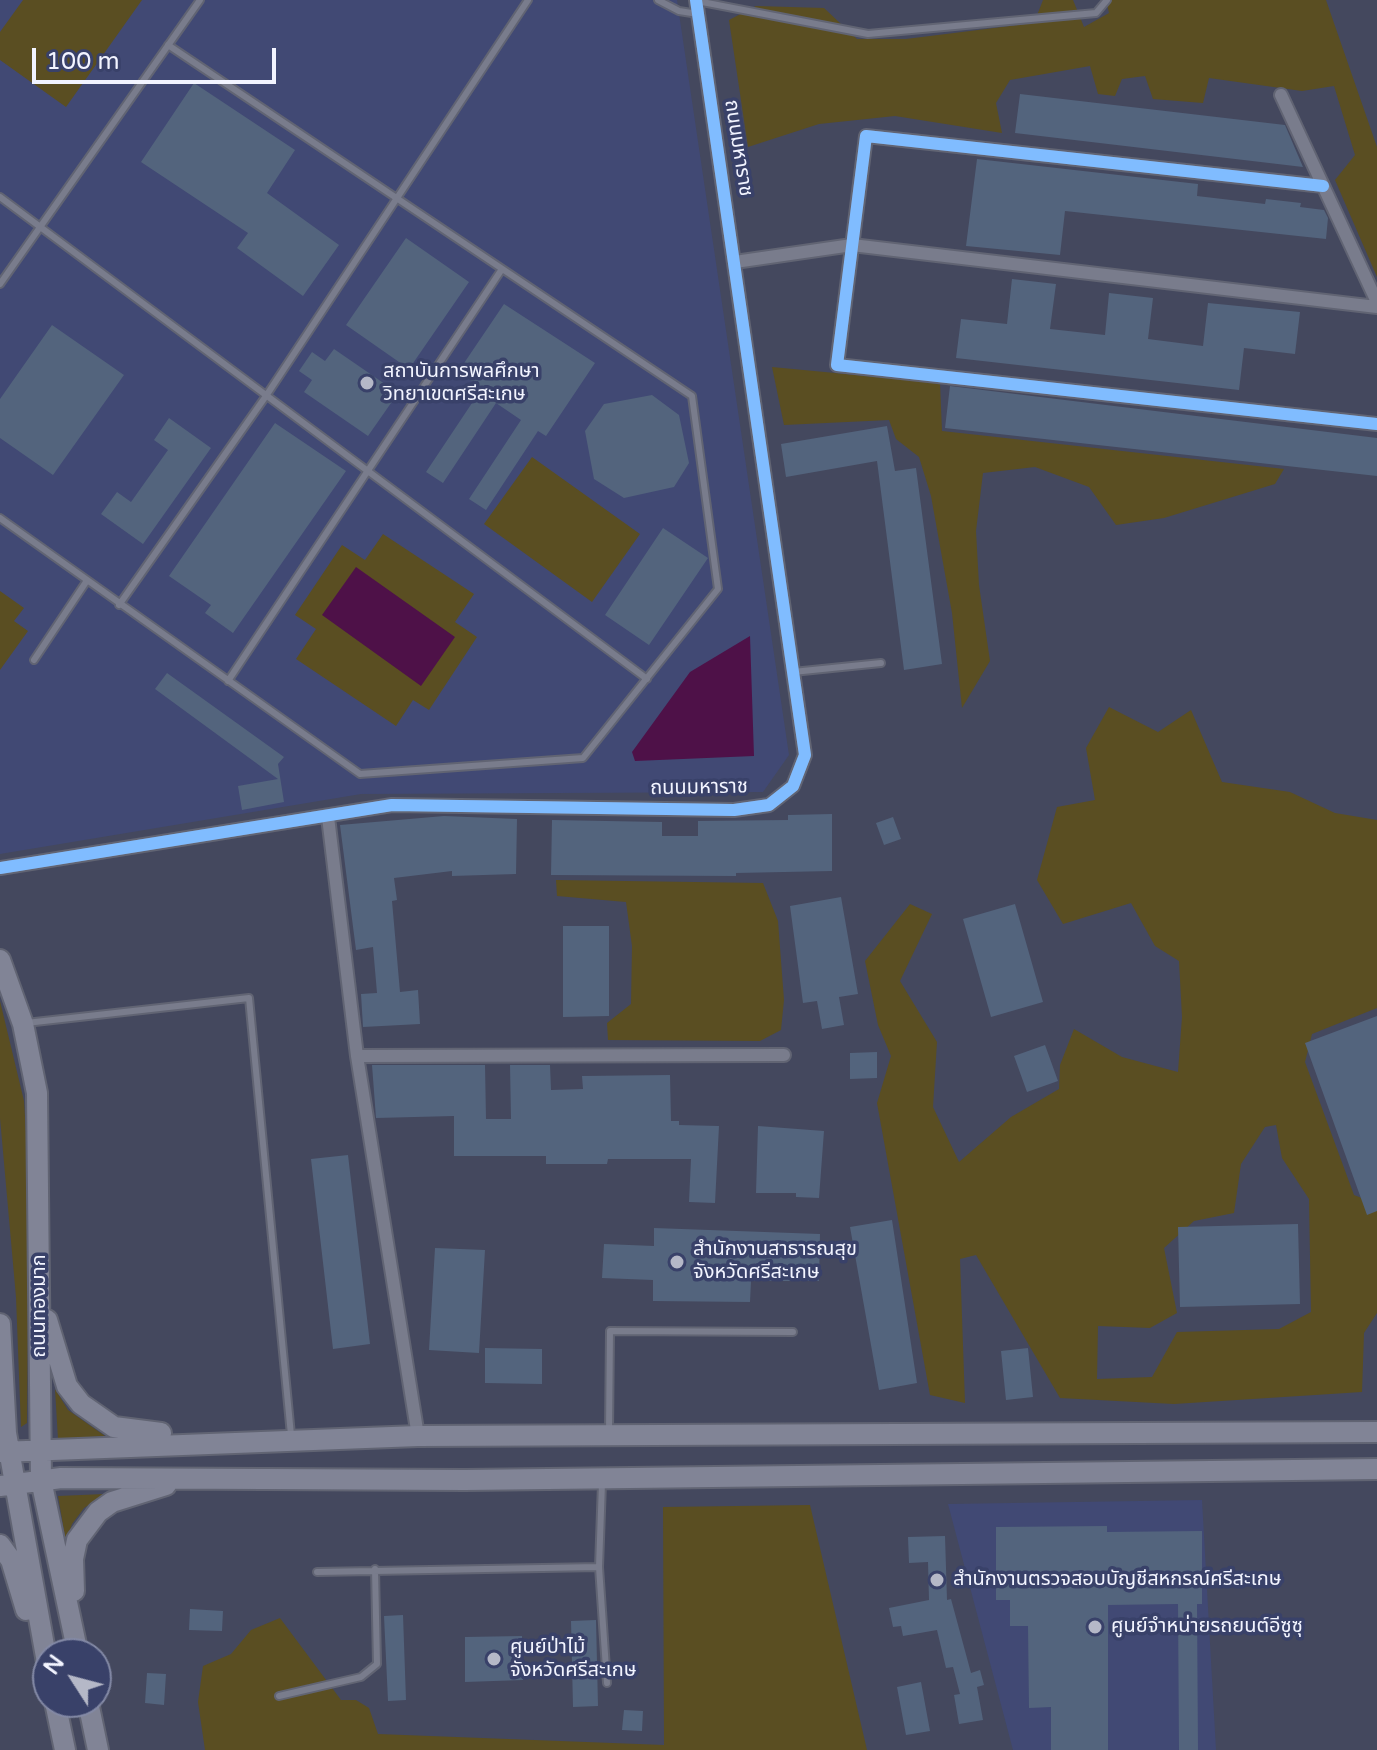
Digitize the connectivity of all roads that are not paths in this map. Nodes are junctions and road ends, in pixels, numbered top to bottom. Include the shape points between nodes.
1 (200, 0) edge
2 (528, 0) edge
3 (658, 0) edge
4 (1107, 0) edge
5 (697, 5) edge
6 (168, 45) junction
7 (1281, 95) dead end
8 (1323, 186) junction
9 (0, 197) edge
10 (397, 200) junction
11 (41, 228) junction
12 (852, 245) junction
13 (735, 262) junction
14 (502, 269) junction
15 (0, 284) edge
16 (1377, 304) edge
17 (266, 396) junction
18 (1377, 424) edge
19 (369, 472) junction
20 (0, 518) edge
21 (86, 582) junction
22 (119, 605) junction
23 (34, 660) dead end
24 (881, 663) dead end
25 (793, 672) junction
26 (647, 679) junction
27 (228, 681) junction
28 (328, 817) junction
29 (0, 868) edge
30 (0, 960) edge
31 (23, 1024) junction
32 (784, 1055) dead end
33 (357, 1056) junction
34 (40, 1297) junction
35 (0, 1324) edge
36 (793, 1332) dead end
37 (1377, 1432) edge
38 (418, 1436) junction
39 (609, 1436) junction
40 (291, 1439) junction
41 (260, 1440) junction
42 (40, 1450) junction
43 (5, 1452) edge
44 (1377, 1469) edge
45 (189, 1478) junction
46 (602, 1479) junction
47 (41, 1480) junction
48 (8, 1485) edge
49 (0, 1545) edge
50 (599, 1567) junction
51 (375, 1569) junction
52 (317, 1572) dead end
53 (71, 1620) junction
54 (42, 1638) joint
55 (75, 1638) edge
56 (607, 1683) dead end
57 (279, 1696) dead end
58 (58, 1718) edge
59 (91, 1718) edge
60 (65, 1750) edge
61 (98, 1750) edge

1 - 6 lane
2 - 10 lane
3 - 5 lane via 679,11
4 - 5 lane via 1096,13 868,34
5 - 13 street, ถนนมหาราช
6 - 10 lane
6 - 11 lane
7 - 8 street
8 - 12 street via 866,136
8 - 16 street
9 - 11 lane
10 - 14 lane
10 - 17 lane
11 - 15 lane
11 - 17 lane
12 - 13 street
12 - 16 street
12 - 18 street via 837,365
13 - 25 street, ถนนมหาราช
14 - 19 lane
14 - 26 lane via 692,396 718,589
17 - 19 lane
17 - 22 lane
19 - 26 lane
19 - 27 lane
20 - 21 lane
21 - 22 lane
21 - 23 lane
22 - 27 lane
24 - 25 lane
25 - 28 street, ถนนมหาราช via 805,755 793,786 769,805 734,810 392,805
26 - 27 lane via 583,758 360,774
28 - 29 street, ถนนมหาราช
28 - 33 street
30 - 31 main road, ถนนทองมาก
31 - 34 main road, ถนนทองมาก via 37,1093
31 - 40 lane via 249,998
32 - 33 street
33 - 38 street
34 - 41 main road via 67,1386 98,1418 146,1434 217,1431
34 - 42 main road, ถนนทองมาก
35 - 43 main road, ถนนทองมาก
36 - 39 lane via 610,1331
37 - 39 main road
38 - 39 main road
38 - 40 main road
40 - 41 main road
41 - 42 main road
42 - 43 main road
42 - 47 main road, ถนนทองมาก
43 - 48 main road, ถนนทองมาก
44 - 46 main road
45 - 46 main road
45 - 47 main road
45 - 53 main road via 112,1502 86,1526 73,1559
46 - 50 lane
47 - 48 main road
47 - 53 main road, ถนนทองมาก
48 - 54 main road, ถนนทองมาก
49 - 54 main road
50 - 51 lane
50 - 56 lane
51 - 52 lane
51 - 57 lane via 377,1664 361,1677
53 - 55 main road, ถนนทองมาก
58 - 60 main road
59 - 61 main road

